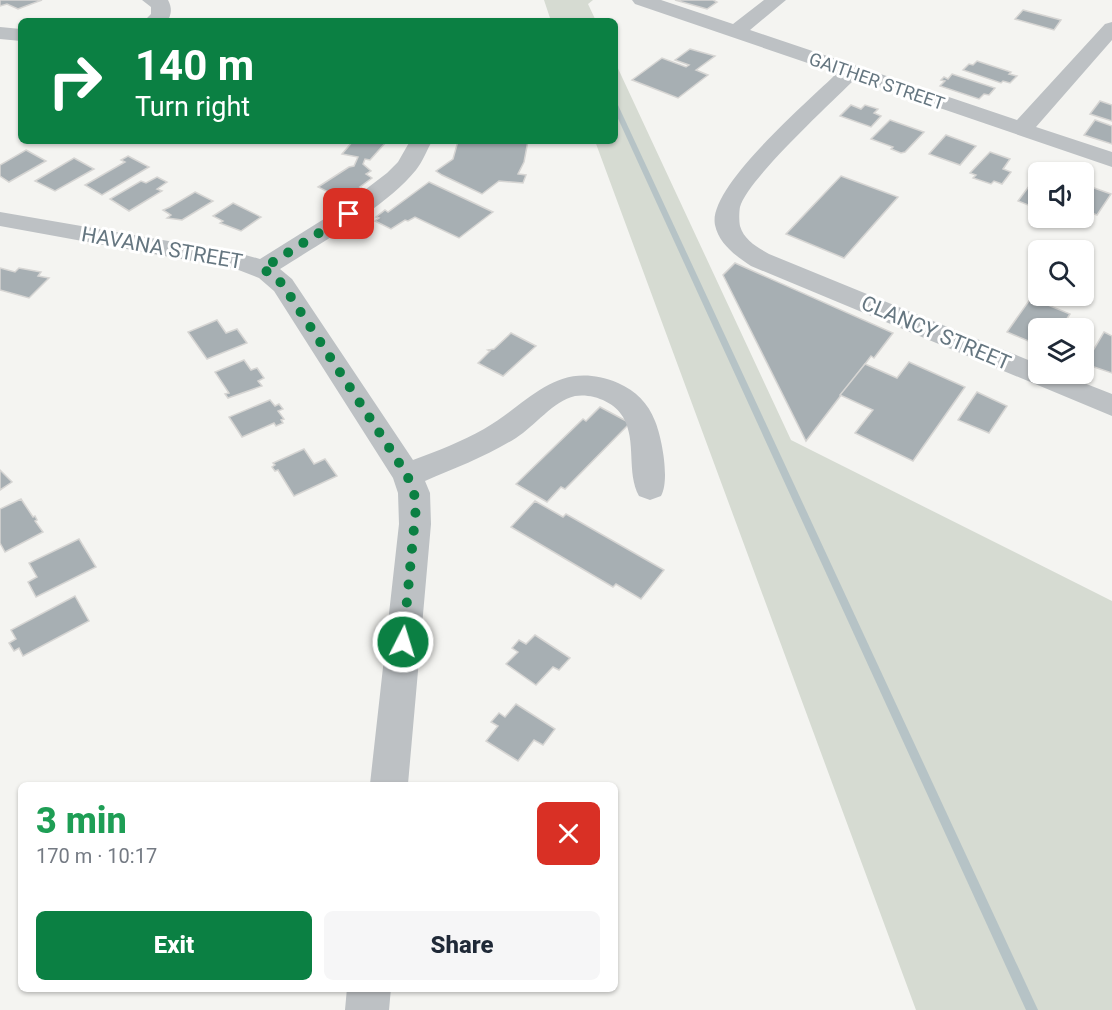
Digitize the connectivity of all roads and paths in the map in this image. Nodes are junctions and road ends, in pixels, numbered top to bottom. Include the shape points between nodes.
1 (152, 0) edge
2 (642, 0) edge
3 (776, 0) edge
4 (158, 18) edge
5 (1112, 28) edge
6 (735, 32) junction
7 (0, 33) edge
8 (18, 35) edge
9 (850, 72) junction
10 (1022, 130) junction
11 (419, 144) edge
12 (1112, 160) edge
13 (0, 219) edge
14 (262, 269) junction
15 (1112, 406) edge
16 (407, 475) junction
17 (650, 488) dead end
18 (389, 782) edge
19 (369, 992) edge
20 (367, 1010) edge

1 - 4 street via 161,4
2 - 6 street, GAITHER STREET
3 - 6 street
5 - 10 street
6 - 9 street, GAITHER STREET
7 - 8 street
9 - 10 street, GAITHER STREET
9 - 15 street, CLANCY STREET via 748,174 728,206 727,224 732,237 760,260
10 - 12 street, GAITHER STREET
11 - 14 street via 395,178 349,214
13 - 14 street, HAVANA STREET via 238,261
14 - 16 street, HAVANA STREET via 283,285
16 - 17 street via 491,438 554,393 573,385 593,385 617,393 633,405 642,423
16 - 18 street, HAVANA STREET via 414,493 415,524
19 - 20 street

